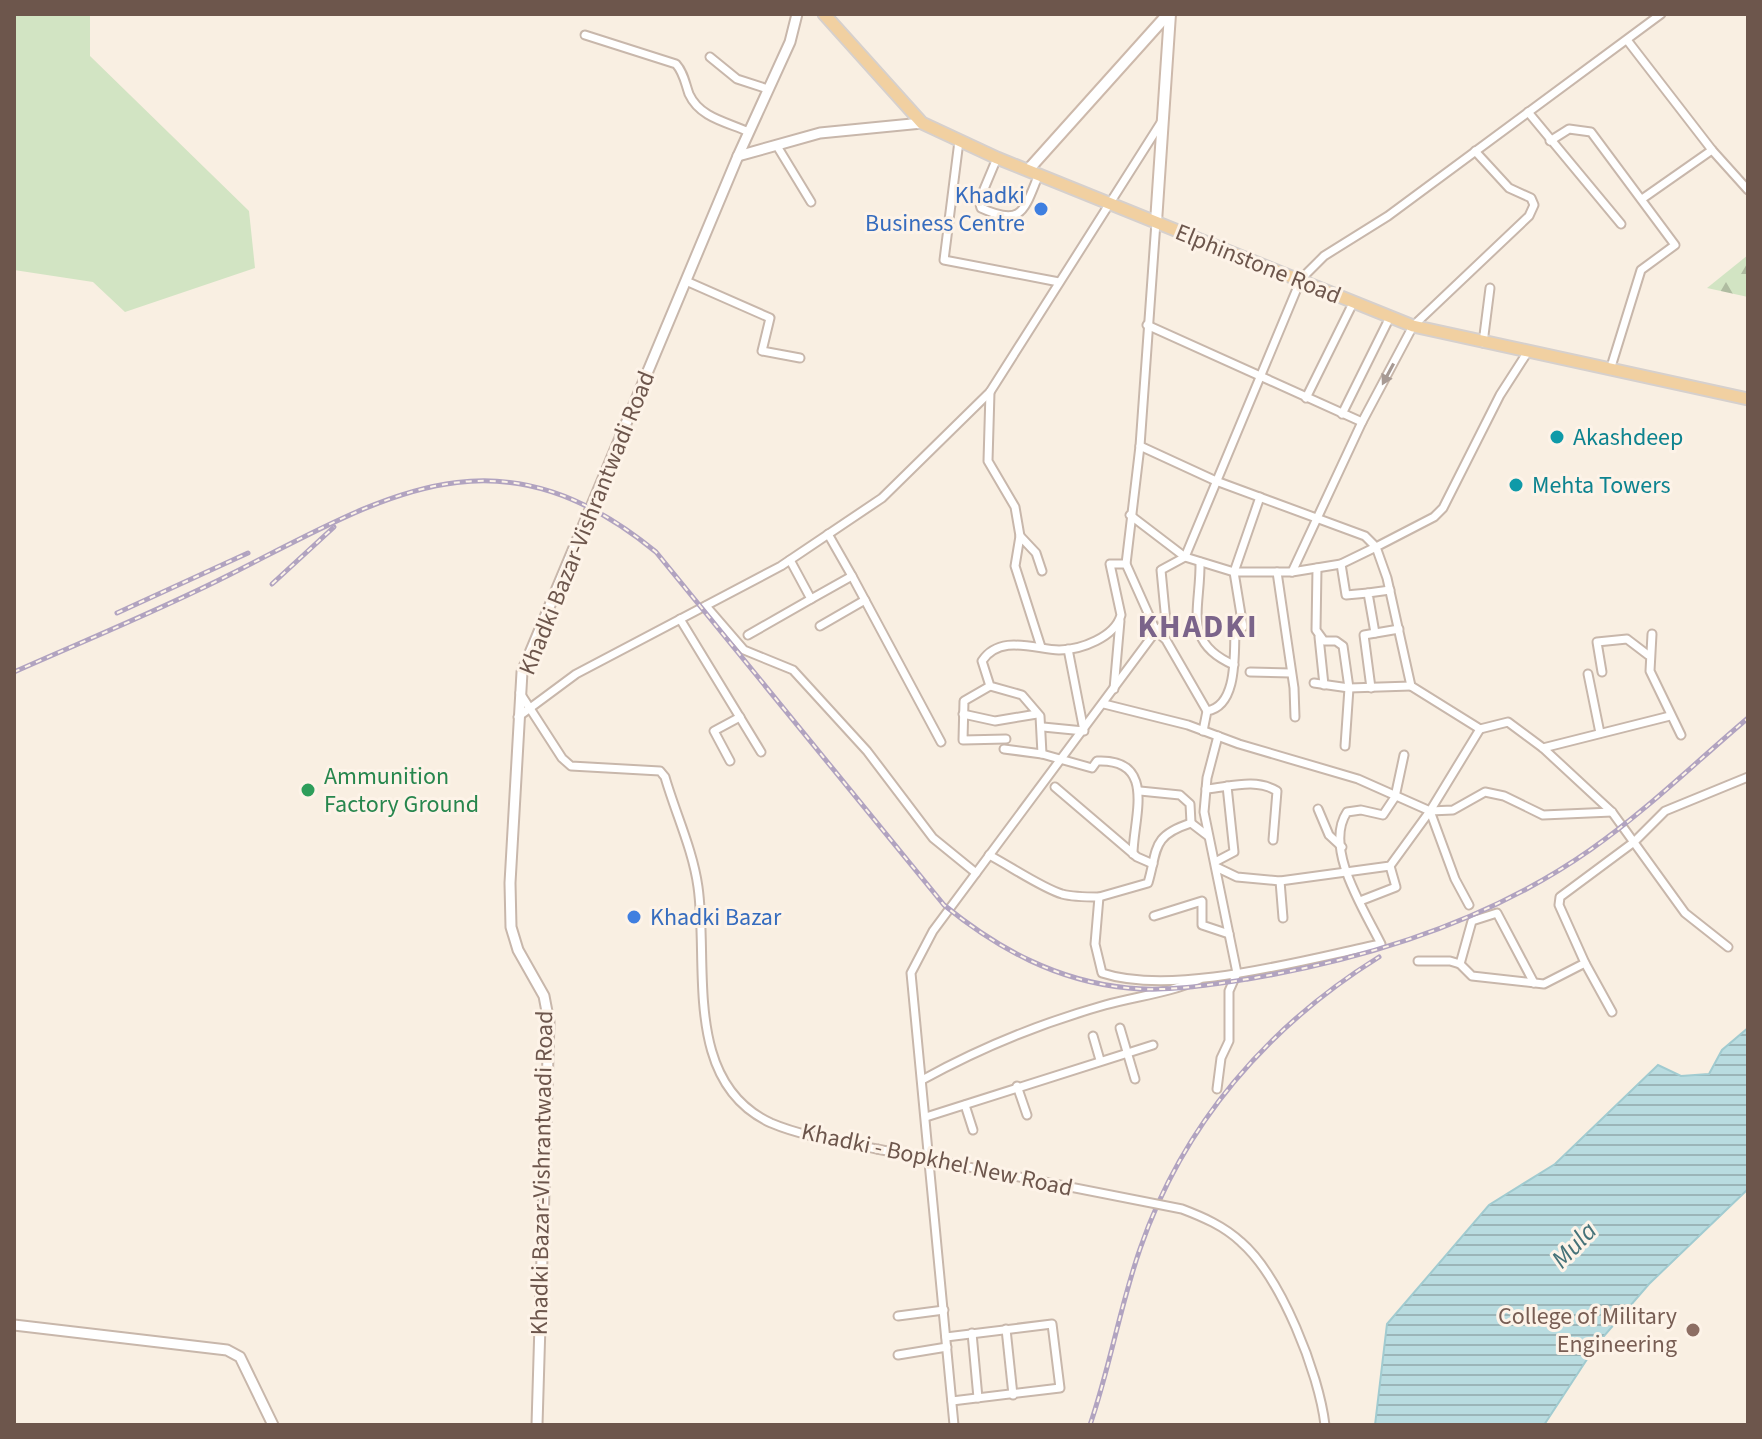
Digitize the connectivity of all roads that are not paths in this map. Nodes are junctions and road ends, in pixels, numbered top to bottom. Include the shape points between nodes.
1 (797, 14) edge
2 (824, 14) edge
3 (1169, 14) edge
4 (1661, 14) edge
5 (585, 35) dead end
6 (1627, 40) junction
7 (710, 57) dead end
8 (768, 89) junction
9 (1528, 112) junction
10 (1163, 120) junction
11 (922, 123) junction
12 (749, 132) junction
13 (959, 141) junction
14 (1550, 141) junction
15 (777, 146) junction
16 (1712, 150) junction
17 (1475, 151) junction
18 (738, 156) junction
19 (997, 158) junction
20 (1033, 172) junction
21 (1748, 190) edge
22 (1642, 199) junction
23 (811, 202) dead end
24 (1109, 203) junction
25 (1156, 222) junction
26 (1621, 224) dead end
27 (1301, 279) junction
28 (686, 281) junction
29 (1059, 282) junction
30 (1490, 288) dead end
31 (1353, 303) junction
32 (1390, 317) junction
33 (1147, 325) junction
34 (1413, 326) junction
35 (1483, 343) junction
36 (1527, 353) junction
37 (800, 358) dead end
38 (1610, 370) junction
39 (1258, 377) junction
40 (990, 392) junction
41 (1306, 398) junction
42 (1748, 399) edge
43 (1342, 414) junction
44 (1362, 422) junction
45 (1140, 446) junction
46 (1216, 481) junction
47 (1260, 497) junction
48 (1130, 515) junction
49 (1316, 517) junction
50 (828, 534) junction
51 (1020, 536) junction
52 (1376, 547) junction
53 (1185, 557) junction
54 (790, 560) junction
55 (1200, 562) junction
56 (1126, 564) junction
57 (1341, 564) junction
58 (1317, 568) junction
59 (1042, 571) dead end
60 (1234, 572) junction
61 (1277, 572) junction
62 (1292, 572) junction
63 (852, 576) junction
64 (1390, 590) junction
65 (1368, 593) junction
66 (811, 599) junction
67 (865, 600) junction
68 (706, 606) junction
69 (680, 619) junction
70 (1120, 619) junction
71 (820, 626) dead end
72 (1399, 629) junction
73 (1156, 631) junction
74 (1375, 633) junction
75 (1652, 634) dead end
76 (748, 635) dead end
77 (1319, 637) junction
78 (1041, 647) junction
79 (1068, 649) junction
80 (1648, 655) junction
81 (1234, 665) junction
82 (1250, 672) dead end
83 (1602, 672) dead end
84 (1291, 673) junction
85 (1588, 674) dead end
86 (1314, 683) dead end
87 (1324, 685) junction
88 (990, 686) junction
89 (1411, 686) junction
90 (1349, 688) junction
91 (1371, 688) junction
92 (1114, 690) junction
93 (520, 693) junction
94 (1104, 704) junction
95 (532, 707) junction
96 (1207, 711) junction
97 (963, 714) junction
98 (1037, 714) junction
99 (1670, 716) junction
100 (518, 717) junction
101 (740, 717) junction
102 (1295, 717) dead end
103 (1043, 727) junction
104 (1480, 729) junction
105 (1084, 731) junction
106 (1203, 731) junction
107 (1600, 733) junction
108 (1681, 735) dead end
109 (1218, 736) junction
110 (1006, 739) dead end
111 (941, 742) dead end
112 (1345, 746) dead end
113 (1543, 748) junction
114 (1004, 749) dead end
115 (761, 752) dead end
116 (1042, 754) junction
117 (1404, 755) dead end
118 (1062, 760) junction
119 (730, 761) dead end
120 (1748, 777) edge
121 (1227, 786) junction
122 (1055, 787) dead end
123 (1206, 789) junction
124 (1140, 791) junction
125 (1395, 797) junction
126 (1318, 809) dead end
127 (1430, 811) junction
128 (1612, 812) junction
129 (1191, 823) junction
130 (1210, 838) junction
131 (1273, 840) dead end
132 (1634, 842) junction
133 (1342, 847) junction
134 (1133, 854) junction
135 (989, 855) junction
136 (1153, 864) junction
137 (1216, 865) junction
138 (1390, 866) junction
139 (1344, 871) junction
140 (976, 873) junction
141 (1280, 881) junction
142 (1099, 897) junction
143 (1360, 901) junction
144 (1469, 905) dead end
145 (1154, 916) dead end
146 (1283, 918) dead end
147 (1229, 934) junction
148 (1728, 947) dead end
149 (1418, 961) dead end
150 (1585, 963) junction
151 (1460, 964) junction
152 (1237, 973) junction
153 (1204, 976) junction
154 (1534, 983) junction
155 (1612, 1012) dead end
156 (1120, 1028) dead end
157 (1093, 1036) dead end
158 (1153, 1045) dead end
159 (1128, 1052) junction
160 (1100, 1060) junction
161 (1135, 1079) dead end
162 (922, 1080) junction
163 (1017, 1086) junction
164 (1217, 1089) dead end
165 (965, 1105) junction
166 (1027, 1115) dead end
167 (926, 1117) junction
168 (973, 1130) dead end
169 (944, 1310) junction
170 (898, 1316) dead end
171 (14, 1325) edge
172 (1006, 1329) junction
173 (972, 1333) junction
174 (946, 1337) junction
175 (947, 1347) junction
176 (898, 1355) dead end
177 (1013, 1395) junction
178 (978, 1398) junction
179 (952, 1401) junction
180 (273, 1425) edge
181 (537, 1425) edge
182 (954, 1425) edge
183 (1325, 1425) edge

1 - 8 street, Khadki Bazar-Vishrantwadi Road
2 - 11 main road, Elphinstone Road
3 - 10 main road
3 - 20 main road
4 - 6 street
5 - 12 street via 676,64 690,96 706,115
6 - 9 street
6 - 16 street
7 - 8 street via 737,79
8 - 12 street, Khadki Bazar-Vishrantwadi Road
9 - 14 street
9 - 17 street
10 - 24 street
10 - 25 main road
11 - 13 main road, Elphinstone Road
11 - 15 street via 820,133
12 - 18 street, Khadki Bazar-Vishrantwadi Road
13 - 19 main road, Elphinstone Road
13 - 29 street via 944,260
14 - 22 street via 1569,129 1591,132
14 - 26 street
15 - 18 street
15 - 23 street
16 - 21 street
16 - 22 street
17 - 27 street via 1324,256
17 - 34 street via 1509,188 1531,198 1534,205 1529,216
18 - 28 street, Khadki Bazar-Vishrantwadi Road
19 - 20 main road, Elphinstone Road
19 - 20 street via 979,201 981,208 999,216 1019,214
20 - 24 main road, Elphinstone Road
22 - 38 street via 1675,245 1641,270
24 - 25 main road, Elphinstone Road
24 - 29 street
25 - 27 main road, Elphinstone Road
25 - 33 street
27 - 31 main road, Elphinstone Road
27 - 39 street
28 - 37 street via 770,318 762,351
28 - 93 street, Khadki Bazar-Vishrantwadi Road via 529,652
29 - 40 street
30 - 35 street
31 - 32 main road, Elphinstone Road
31 - 41 street
32 - 34 main road, Elphinstone Road
32 - 43 street
33 - 39 street
33 - 45 street
34 - 35 main road, Elphinstone Road
34 -> 44 street
35 - 36 main road, Elphinstone Road
36 - 38 main road, Elphinstone Road
36 - 52 street via 1443,508
38 - 42 main road, Elphinstone Road
39 - 41 street
39 - 46 street
40 - 50 street via 882,498
40 - 51 street via 988,461 1015,507
41 - 43 street
43 - 44 street
44 - 49 street
45 - 46 street
45 - 48 street
46 - 47 street
46 - 53 street
47 - 49 street
47 - 60 street
48 - 53 street
48 - 56 street
49 - 52 street via 1365,536
49 - 62 street
50 - 54 street
50 - 63 street
51 - 59 street via 1036,553
51 - 78 street via 1015,566
52 - 57 street
52 - 64 street
53 - 55 street
53 - 73 street via 1161,570 1166,622
54 - 66 street
54 - 68 street
55 - 60 street
55 - 81 street via 1200,641 1212,655
56 - 70 street via 1110,564
56 - 73 street
57 - 58 street
57 - 65 street via 1346,595
58 - 62 street
58 - 77 street via 1314,619
60 - 61 street
60 - 81 street via 1243,627 1235,629
61 - 62 street
61 - 84 street
63 - 66 street
63 - 67 street
64 - 65 street
64 - 72 street
65 - 74 street
66 - 76 street
67 - 71 street
67 - 111 street
68 - 69 street
68 - 140 street via 744,650 793,670 867,751 933,838
69 - 95 street via 576,674
69 - 101 street
70 - 79 street via 1112,631
70 - 92 street
72 - 74 street
72 - 89 street
73 - 92 street
73 - 96 street
74 - 91 street via 1364,635
75 - 80 street
77 - 87 street
77 - 90 street via 1343,646
78 - 79 street
78 - 88 street via 1015,644 984,656
79 - 105 street
80 - 83 street via 1627,639 1597,642
80 - 99 street
81 - 96 street via 1227,699 1217,710
82 - 84 street
84 - 102 street
85 - 107 street
86 - 87 street
87 - 90 street
88 - 97 street via 964,701
88 - 98 street via 1022,695
89 - 91 street
89 - 104 street
90 - 91 street
90 - 112 street
92 - 94 street
93 - 95 street
93 - 100 street, Khadki Bazar-Vishrantwadi Road
94 - 105 street
94 - 106 street
95 - 100 street
95 - 183 street, Khadki - Bopkhel New Road, bridge via 571,766 660,771 665,777 698,886 707,1032 720,1074 753,1113 877,1149 1182,1209 1210,1220 1240,1240 1270,1278 1312,1372
96 - 106 street
97 - 98 street via 995,721
97 - 110 street via 963,740
98 - 103 street
99 - 107 street
99 - 108 street
100 - 181 street, Khadki Bazar-Vishrantwadi Road via 511,927 544,996 549,1022
101 - 115 street
101 - 119 street via 714,731
103 - 105 street
103 - 116 street
104 - 113 street via 1508,722
104 - 127 street
105 - 118 street
106 - 109 street
107 - 113 street
109 - 123 street
109 - 125 street via 1358,779
113 - 128 street
114 - 116 street
116 - 118 street
117 - 125 street
118 - 124 street via 1092,768 1097,761 1112,760 1134,776
118 - 135 street
120 - 132 street via 1665,811
121 - 123 street
121 - 131 street via 1277,791
121 - 137 street via 1234,852
122 - 134 street
123 - 130 street
124 - 129 street via 1180,795 1190,804
124 - 134 street
125 - 127 street
125 - 133 street via 1383,815 1347,812 1341,821
126 - 133 street via 1329,835
127 - 128 street via 1453,810 1485,792 1543,815
127 - 138 street
127 - 144 street
128 - 132 street
129 - 130 street
129 - 136 street via 1174,828 1156,843
130 - 137 street
132 - 148 street via 1685,913
132 - 150 street via 1559,899
133 - 139 street
134 - 136 street
135 - 140 street
135 - 142 street via 1064,895
136 - 142 street via 1148,883
137 - 141 street via 1245,879
137 - 147 street
138 - 139 street
138 - 143 street via 1396,887
139 - 141 street
139 - 143 street
140 - 162 street via 933,931 911,973
141 - 146 street
142 - 153 street via 1095,944 1102,973 1130,979
143 - 152 street via 1381,944
145 - 147 street via 1202,901 1202,925
147 - 152 street
149 - 151 street
150 - 154 street via 1549,983
150 - 155 street
151 - 154 street via 1472,976
151 - 154 street via 1472,921 1497,913
152 - 153 street
152 - 164 street via 1229,991 1229,1041
153 - 162 street via 1182,987 1041,1025 975,1051
156 - 159 street
157 - 160 street
158 - 159 street
159 - 160 street
159 - 161 street
160 - 163 street
162 - 167 street
163 - 165 street
163 - 166 street
165 - 167 street
165 - 168 street
167 - 169 street
169 - 170 street
169 - 174 street
171 - 180 street via 227,1350 240,1357
172 - 173 street
172 - 177 street
172 - 177 street via 1052,1324 1060,1388
173 - 174 street
173 - 178 street
174 - 175 street
175 - 176 street
175 - 179 street
177 - 178 street
178 - 179 street
179 - 182 street

